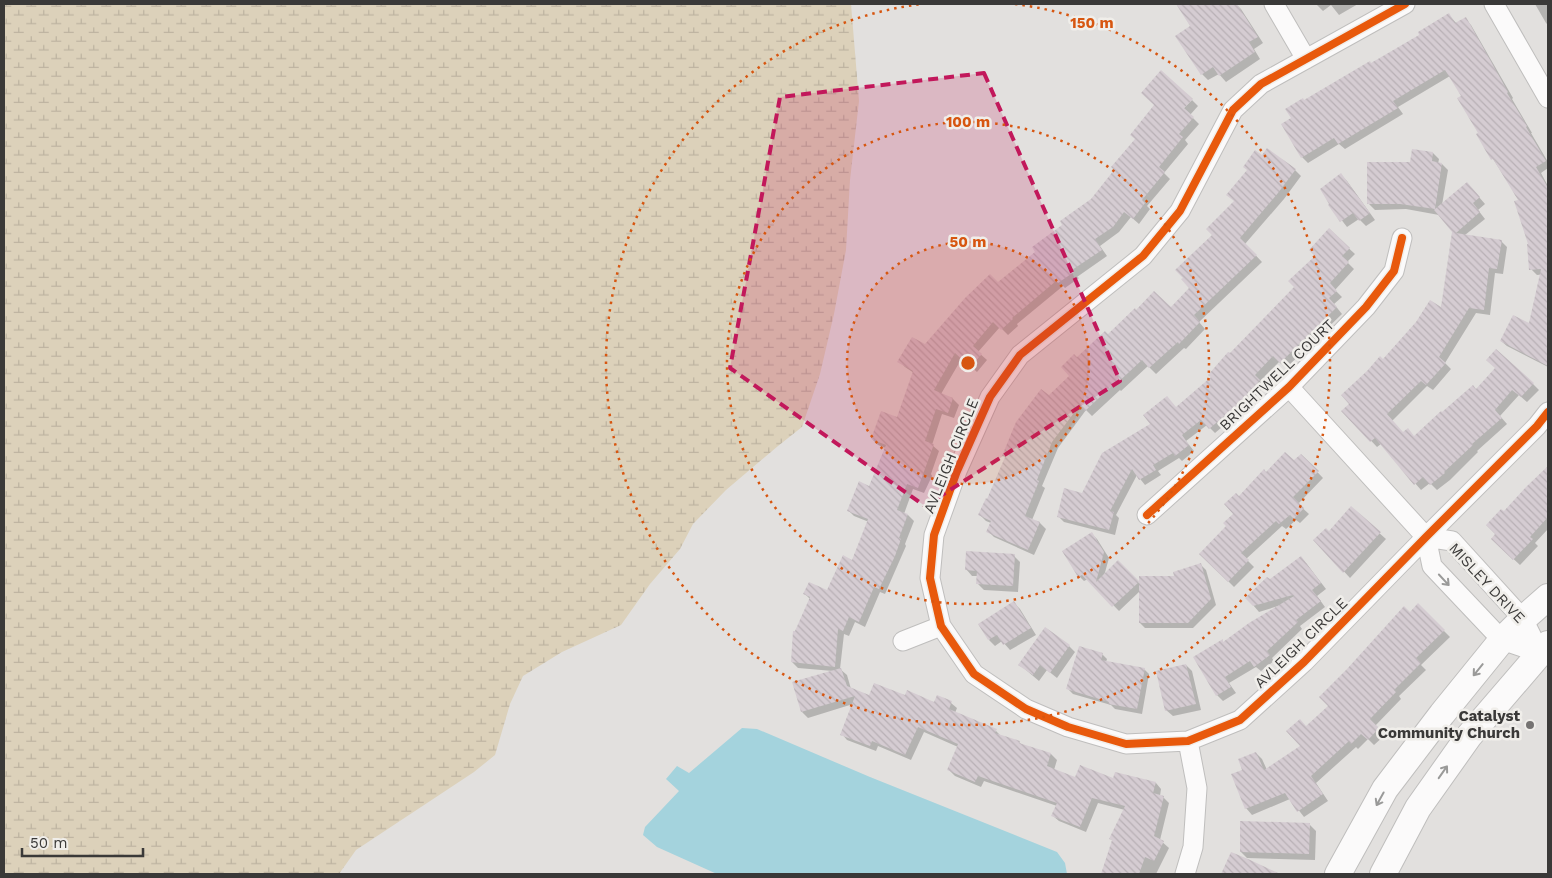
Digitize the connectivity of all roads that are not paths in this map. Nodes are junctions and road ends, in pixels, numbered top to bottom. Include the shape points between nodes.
1 (1274, 4) edge
2 (1405, 4) edge
3 (1494, 4) edge
4 (1306, 59) junction
5 (1548, 98) edge
6 (1402, 238) dead end
7 (1289, 387) junction
8 (1548, 412) edge
9 (1147, 515) dead end
10 (1426, 537) junction
11 (1548, 597) edge
12 (1523, 619) junction
13 (941, 626) junction
14 (1502, 640) junction
15 (903, 641) dead end
16 (1544, 649) edge
17 (1188, 741) junction
18 (1185, 874) edge
19 (1338, 874) edge
20 (1383, 874) edge

1 - 4 street
2 - 4 street, AVLEIGH CIRCLE
3 - 5 street
4 - 13 street, AVLEIGH CIRCLE via 1261,84 1233,110 1180,211 1143,256 1020,355 990,397 934,535 930,578
6 - 7 street, BRIGHTWELL COURT via 1394,271 1366,307
7 - 9 street, BRIGHTWELL COURT
7 - 10 street
8 - 10 street, AVLEIGH CIRCLE
10 - 12 street, MISLEY DRIVE via 1452,541
10 -> 14 street, MISLEY DRIVE via 1432,566
10 - 17 street, AVLEIGH CIRCLE via 1304,662 1240,720
11 - 12 main road
12 - 14 main road
12 - 16 street, MISLEY DRIVE
13 - 15 street
13 - 17 street, AVLEIGH CIRCLE via 974,674 1026,709 1068,727 1126,744
14 - 16 street, MISLEY DRIVE
14 -> 19 main road via 1385,789
20 -> 16 main road via 1418,808 1469,736
17 - 18 street via 1197,788 1193,847

